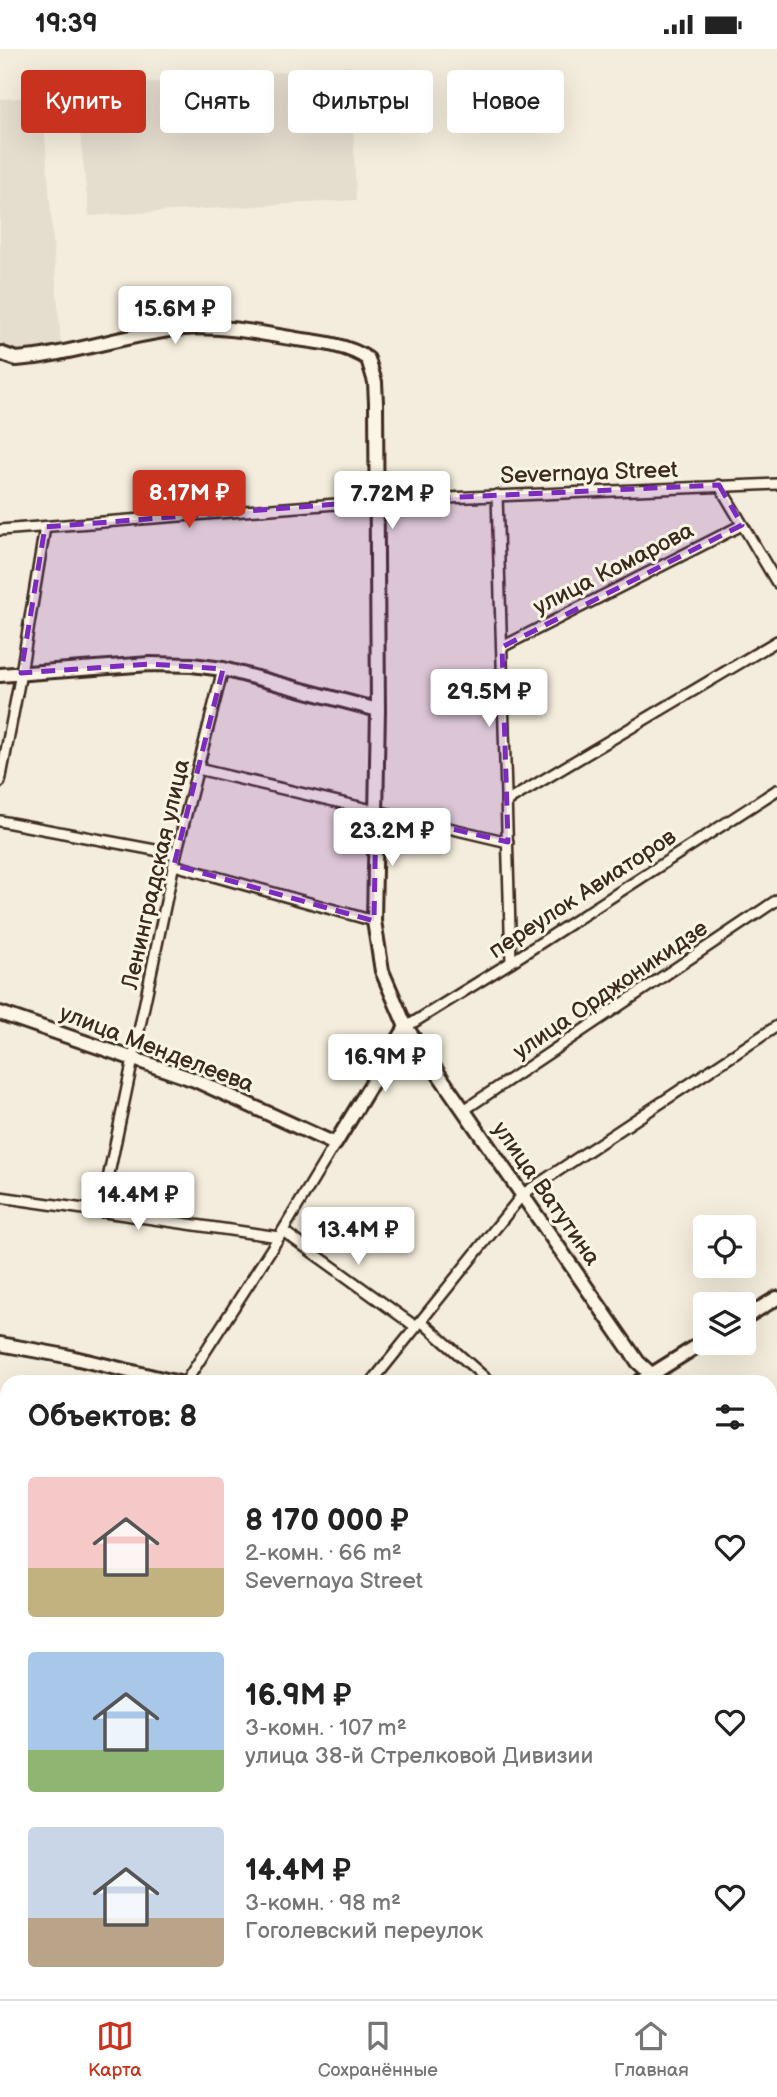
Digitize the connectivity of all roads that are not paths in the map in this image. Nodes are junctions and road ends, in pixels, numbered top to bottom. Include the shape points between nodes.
1 (0, 353) edge
2 (777, 484) edge
3 (719, 485) junction
4 (498, 495) junction
5 (376, 501) junction
6 (742, 525) junction
7 (45, 527) junction
8 (0, 530) edge
9 (777, 583) edge
10 (777, 641) edge
11 (502, 647) junction
12 (223, 669) junction
13 (21, 673) junction
14 (0, 675) edge
15 (378, 710) junction
16 (198, 769) junction
17 (0, 782) edge
18 (777, 790) edge
19 (506, 802) junction
20 (376, 811) junction
21 (0, 821) edge
22 (508, 842) junction
23 (176, 854) junction
24 (174, 865) junction
25 (777, 900) edge
26 (374, 921) junction
27 (511, 962) junction
28 (0, 1013) edge
29 (777, 1026) edge
30 (406, 1027) junction
31 (134, 1058) junction
32 (464, 1110) junction
33 (335, 1144) junction
34 (523, 1194) junction
35 (0, 1197) edge
36 (101, 1212) junction
37 (281, 1234) junction
38 (777, 1298) edge
39 (756, 1311) edge
40 (419, 1324) junction
41 (0, 1344) edge
42 (693, 1350) edge
43 (146, 1375) edge
44 (190, 1375) edge
45 (378, 1375) edge
46 (481, 1375) edge
47 (650, 1375) edge
48 (657, 1375) edge

1 - 5 street, улица Ватутина via 16,359 36,358 198,328 351,349 368,359 375,382
2 - 3 street, Severnaya Street
3 - 4 street, Severnaya Street
3 - 6 street
4 - 5 street, Severnaya Street
4 - 11 street
5 - 7 street, Severnaya Street
5 - 15 street, улица Ватутина
6 - 9 street
6 - 11 street, улица Комарова
7 - 8 street, Severnaya Street
7 - 13 street
10 - 19 street
11 - 19 street
12 - 13 street via 150,664
12 - 15 street
12 - 16 street, Ленинградская улица
13 - 14 street
13 - 17 street
15 - 20 street, улица Ватутина
16 - 20 street
16 - 23 street, Ленинградская улица
18 - 27 street, переулок Авиаторов
19 - 22 street
20 - 22 street
20 - 26 street, улица Ватутина
21 - 23 street
22 - 27 street
23 - 24 street, Ленинградская улица
24 - 26 street
24 - 31 street, Ленинградская улица
25 - 32 street, улица Орджоникидзе
26 - 30 street, улица Ватутина via 382,971
27 - 30 street, переулок Авиаторов
28 - 31 street, улица Менделеева
29 - 34 street
30 - 32 street, улица Ватутина
30 - 33 street
31 - 33 street, улица Менделеева via 195,1080
31 - 36 street, Ленинградская улица
32 - 34 street, улица Ватутина
33 - 37 street
34 - 40 street
34 - 47 street, улица Ватутина
35 - 36 street
36 - 37 street
37 - 40 street
37 - 44 street
38 - 39 street
40 - 45 street
40 - 46 street
41 - 43 street
42 - 48 street

